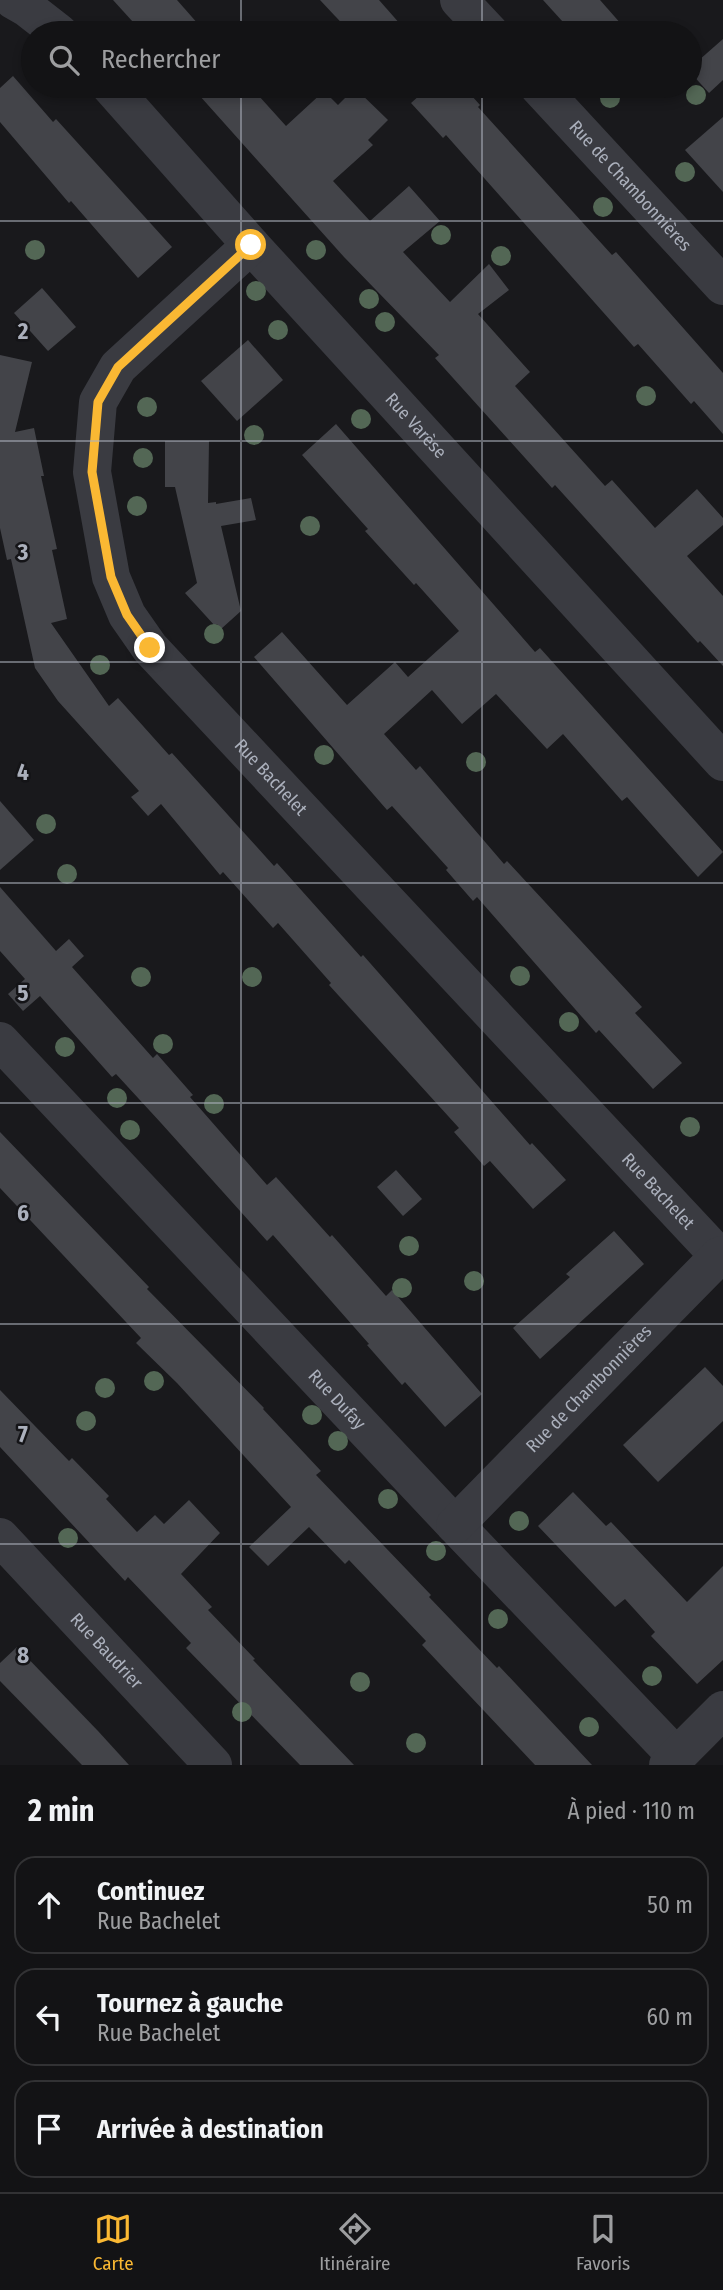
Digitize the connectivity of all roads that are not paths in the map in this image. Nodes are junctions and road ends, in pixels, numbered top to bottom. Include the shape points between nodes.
1 (13, 0) edge
2 (459, 0) edge
3 (44, 21) edge
4 (479, 21) edge
5 (121, 98) edge
6 (549, 98) edge
7 (251, 245) junction
8 (723, 286) edge
9 (723, 762) edge
10 (0, 1041) edge
11 (721, 1256) edge
12 (454, 1525) junction
13 (0, 1537) edge
14 (723, 1710) edge
15 (672, 1761) edge
16 (213, 1765) edge

1 - 3 street
2 - 4 street
5 - 7 street, Rue Varèse
6 - 8 street, Rue de Chambonnières
7 - 9 street, Rue Varèse
7 - 11 street, Rue Bachelet via 118,367 98,402 92,472 111,577 127,615 150,648
10 - 12 street, Rue Dufay
11 - 12 street, Rue de Chambonnières
12 - 15 street, Rue Dufay
13 - 16 street, Rue Baudrier
14 - 15 street

